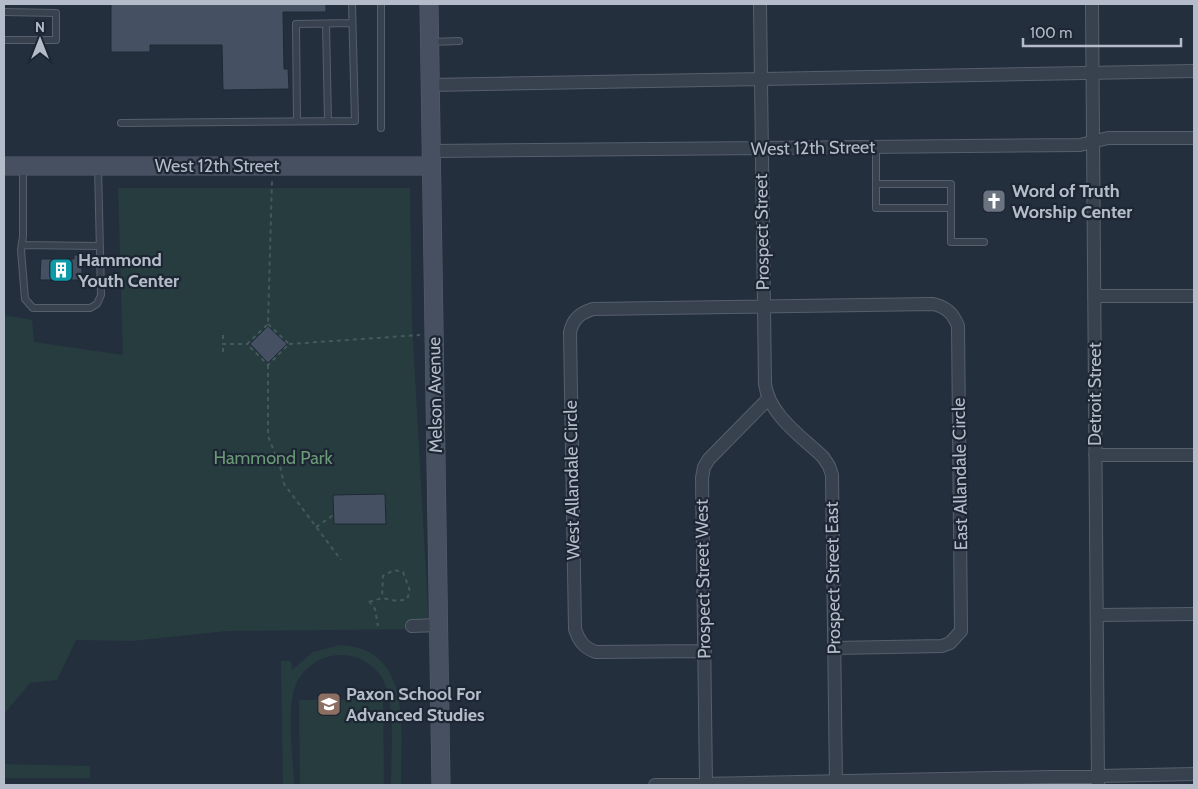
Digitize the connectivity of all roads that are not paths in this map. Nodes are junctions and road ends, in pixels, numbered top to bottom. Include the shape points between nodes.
1 (352, 4) edge
2 (381, 4) edge
3 (429, 4) edge
4 (760, 4) edge
5 (1092, 4) edge
6 (4, 12) edge
7 (351, 23) junction
8 (326, 24) junction
9 (4, 40) edge
10 (459, 41) dead end
11 (430, 42) junction
12 (1194, 71) edge
13 (1093, 73) junction
14 (761, 79) junction
15 (430, 85) junction
16 (297, 121) junction
17 (328, 121) junction
18 (122, 123) dead end
19 (381, 128) dead end
20 (1194, 138) edge
21 (1093, 143) junction
22 (876, 148) junction
23 (761, 149) junction
24 (431, 158) junction
25 (4, 166) edge
26 (23, 166) junction
27 (98, 166) junction
28 (876, 184) junction
29 (950, 208) junction
30 (984, 242) dead end
31 (22, 245) junction
32 (99, 246) junction
33 (1094, 296) junction
34 (1194, 296) edge
35 (764, 307) junction
36 (768, 399) junction
37 (1095, 455) junction
38 (1194, 455) edge
39 (1194, 614) edge
40 (1097, 615) junction
41 (438, 625) junction
42 (412, 626) dead end
43 (834, 648) junction
44 (705, 651) junction
45 (1194, 774) edge
46 (1098, 781) edge
47 (706, 784) edge
48 (836, 784) edge
49 (440, 785) edge
50 (655, 785) edge

1 - 7 lane
2 - 19 lane
3 - 11 street, Melson Avenue
4 - 14 street, Prospect Street
5 - 13 street, Detroit Street
6 - 9 lane via 56,13 56,40
7 - 8 lane
7 - 17 lane via 355,121
8 - 16 lane via 296,24
8 - 17 lane
10 - 11 lane
11 - 15 street, Melson Avenue
12 - 13 street
13 - 14 street
13 - 21 street, Detroit Street
14 - 15 street
14 - 23 street, Prospect Street
15 - 24 street, Melson Avenue
16 - 17 lane
16 - 18 lane
20 - 21 street, West 12th Street via 1108,138
21 - 22 street, West 12th Street
21 - 33 street, Detroit Street
22 - 23 street, West 12th Street
22 - 28 lane
23 - 24 street, West 12th Street
23 - 35 street, Prospect Street
24 - 27 street, West 12th Street
24 - 41 street, Melson Avenue
25 - 26 street, West 12th Street
26 - 27 street, West 12th Street
26 - 31 lane
27 - 32 lane
28 - 29 lane via 876,208
28 - 29 lane via 951,184
29 - 30 lane via 951,242
31 - 32 lane
31 - 32 lane via 22,289 24,299 33,308 90,308 97,304 101,295
33 - 34 street
33 - 37 street, Detroit Street
35 - 36 street, Prospect Street
35 - 43 street, East Allandale Circle via 933,304 949,310 958,326 961,631 950,643 942,646
35 - 44 street, West Allandale Circle via 594,309 577,317 570,332 575,629 581,644 596,652
36 - 43 street, Prospect Street East via 784,420 830,466
36 - 44 street, Prospect Street West via 704,467
37 - 38 street
37 - 40 street, Detroit Street
39 - 40 street
40 - 46 street, Detroit Street
41 - 42 street
41 - 49 street, Melson Avenue
43 - 48 street, Prospect Street East
44 - 47 street, Prospect Street West
45 - 46 street
46 - 48 street
47 - 48 street
47 - 50 street

